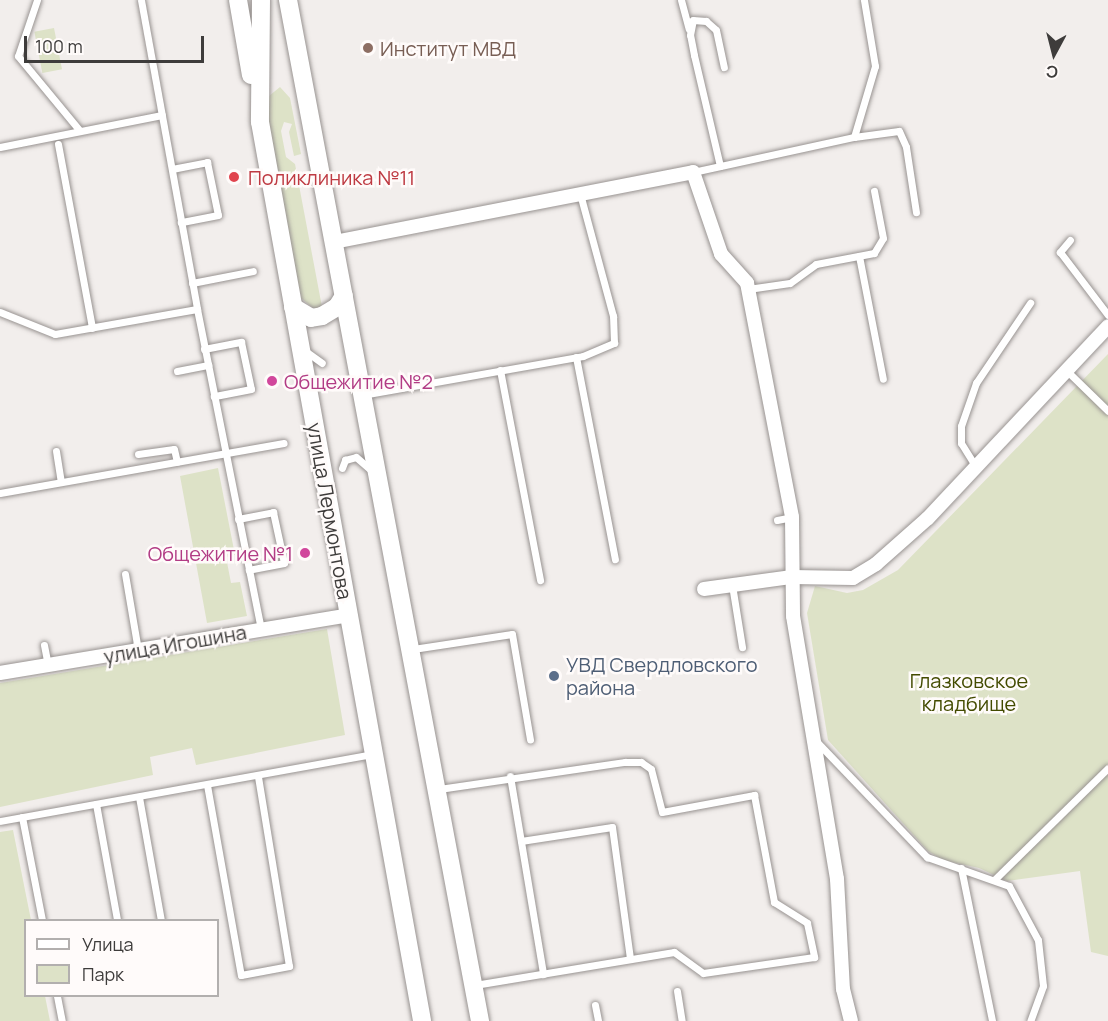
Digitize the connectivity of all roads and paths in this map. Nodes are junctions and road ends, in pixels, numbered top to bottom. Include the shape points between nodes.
1 (37, 0) edge
2 (141, 0) edge
3 (238, 0) edge
4 (261, 0) edge
5 (288, 0) edge
6 (681, 0) edge
7 (864, 0) edge
8 (690, 35) junction
9 (724, 67) dead end
10 (162, 116) junction
11 (260, 122) junction
12 (80, 131) junction
13 (854, 137) junction
14 (58, 144) dead end
15 (0, 147) edge
16 (720, 166) junction
17 (172, 169) junction
18 (693, 172) junction
19 (874, 191) dead end
20 (580, 194) junction
21 (916, 212) dead end
22 (181, 222) junction
23 (1070, 240) dead end
24 (334, 242) junction
25 (859, 256) junction
26 (253, 271) dead end
27 (192, 283) junction
28 (748, 290) junction
29 (344, 296) junction
30 (1030, 303) dead end
31 (293, 308) junction
32 (197, 309) junction
33 (0, 312) edge
34 (1108, 315) edge
35 (1108, 326) edge
36 (92, 328) junction
37 (300, 346) junction
38 (204, 349) junction
39 (576, 357) junction
40 (322, 363) dead end
41 (208, 365) junction
42 (500, 370) junction
43 (1067, 371) junction
44 (177, 372) dead end
45 (883, 379) dead end
46 (362, 395) junction
47 (214, 396) junction
48 (1108, 411) edge
49 (284, 443) dead end
50 (56, 451) dead end
51 (138, 454) dead end
52 (225, 454) junction
53 (177, 462) junction
54 (976, 467) junction
55 (342, 468) dead end
56 (378, 477) junction
57 (62, 482) junction
58 (0, 493) edge
59 (792, 517) junction
60 (238, 519) junction
61 (777, 520) dead end
62 (615, 559) dead end
63 (249, 570) junction
64 (125, 574) dead end
65 (792, 577) junction
66 (540, 580) dead end
67 (732, 585) junction
68 (704, 589) dead end
69 (349, 615) junction
70 (261, 630) junction
71 (44, 645) dead end
72 (742, 647) dead end
73 (138, 650) junction
74 (410, 650) junction
75 (48, 666) junction
76 (0, 674) edge
77 (530, 739) dead end
78 (814, 739) junction
79 (374, 754) junction
80 (1108, 768) edge
81 (258, 776) junction
82 (510, 776) junction
83 (207, 785) junction
84 (436, 790) junction
85 (139, 797) junction
86 (96, 804) junction
87 (22, 817) junction
88 (0, 821) edge
89 (521, 841) junction
90 (961, 867) junction
91 (995, 879) junction
92 (42, 919) edge
93 (117, 919) edge
94 (161, 919) edge
95 (630, 959) junction
96 (543, 974) junction
97 (473, 985) junction
98 (677, 991) dead end
99 (57, 997) edge
100 (595, 1005) dead end
101 (418, 1020) edge
102 (62, 1021) edge
103 (480, 1021) edge
104 (598, 1021) edge
105 (682, 1021) edge
106 (851, 1021) edge
107 (992, 1021) edge
108 (1030, 1021) edge

1 - 12 lane via 18,56
2 - 10 lane
3 - 11 main road
4 - 11 main road, улица Лермонтова
5 - 24 main road
6 - 8 lane
7 - 13 lane via 875,66
8 - 9 lane via 697,18 712,25
8 - 16 lane
10 - 12 lane
10 - 17 lane
11 - 31 main road, улица Лермонтова
12 - 15 lane
13 - 16 lane
13 - 21 lane via 899,131 906,147
14 - 36 lane
16 - 18 lane
17 - 22 lane
17 - 22 lane via 207,162 218,215
18 - 20 street
18 - 28 street via 721,254
19 - 25 lane via 883,238 874,253
20 - 24 street
20 - 39 lane via 615,342
22 - 27 lane
23 - 34 lane via 1060,252
24 - 29 main road
25 - 28 lane via 816,264 790,283
25 - 45 lane
26 - 27 lane
27 - 32 lane
28 - 59 street
29 - 31 main road via 337,307 322,316 304,316
29 - 46 main road
30 - 54 lane via 976,383 961,426 961,443
31 - 37 main road, улица Лермонтова
32 - 36 lane
32 - 38 lane
33 - 36 lane via 55,334
35 - 43 street
37 - 40 lane
37 - 69 main road, улица Лермонтова
38 - 41 lane
38 - 47 lane via 241,342 246,363 251,389
39 - 42 lane
39 - 62 lane
41 - 44 lane
41 - 47 lane
42 - 46 lane
42 - 66 lane
43 - 48 lane
43 - 54 street
46 - 56 main road
47 - 52 lane
49 - 52 lane
50 - 57 lane
51 - 53 lane via 174,449
52 - 53 lane
52 - 60 lane
53 - 57 lane
54 - 65 street via 928,518 876,564 853,578
55 - 56 lane via 345,460 356,457
56 - 74 main road
57 - 58 lane
59 - 61 lane
59 - 65 street
60 - 63 lane
60 - 63 lane via 273,512 284,563
63 - 70 lane
64 - 73 lane
65 - 67 street
65 - 78 street via 793,616
67 - 68 street
67 - 72 lane
69 - 70 street, улица Игошина
69 - 79 main road, улица Лермонтова
70 - 73 street, улица Игошина
71 - 75 lane
73 - 75 street, улица Игошина
74 - 77 lane via 512,634
74 - 84 main road
75 - 76 street, улица Игошина
78 - 90 lane via 927,857
78 - 106 street via 837,879 843,989
79 - 81 lane
79 - 101 main road, улица Лермонтова
80 - 91 lane
81 - 83 lane
81 - 83 lane via 289,966 241,975
82 - 84 lane
82 - 89 lane
82 - 95 lane via 641,762 651,769 662,812 754,795 774,902 807,923 814,957 703,973 674,952
83 - 85 lane
84 - 97 main road
85 - 86 lane
85 - 94 lane
86 - 87 lane
86 - 93 lane
87 - 88 lane
87 - 92 lane
89 - 95 lane via 612,827
89 - 96 lane
90 - 91 lane
90 - 107 lane
91 - 108 lane via 1009,886 1038,940 1042,986
95 - 96 lane
96 - 97 lane
97 - 103 main road
98 - 105 lane
99 - 102 lane
100 - 104 lane

